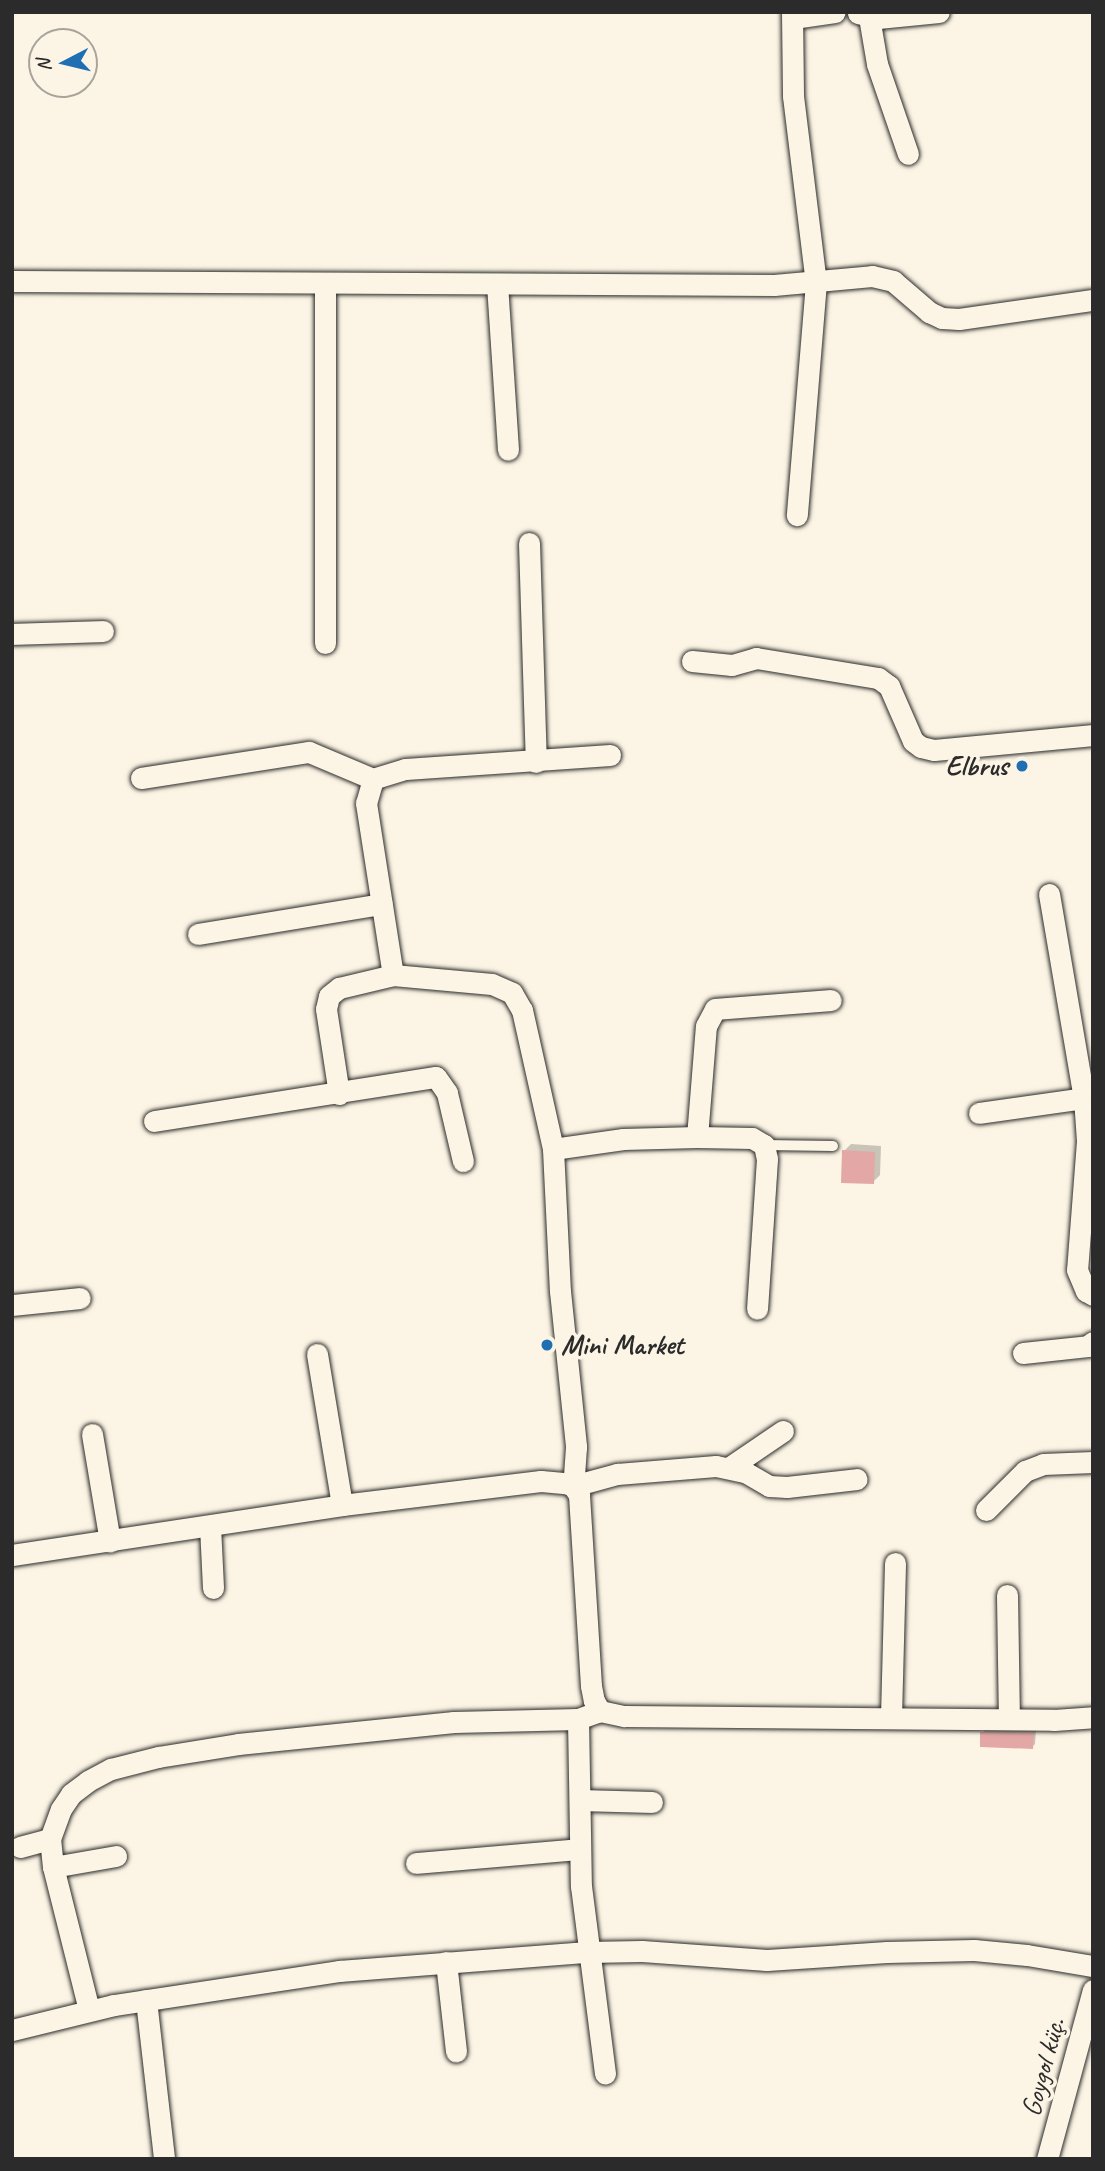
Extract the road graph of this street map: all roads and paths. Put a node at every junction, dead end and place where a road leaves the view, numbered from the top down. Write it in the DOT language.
graph roads {
  1 [pos="835,12"];
  2 [pos="939,12"];
  3 [pos="793,15"];
  4 [pos="863,15"];
  5 [pos="908,154"];
  6 [pos="12,281"];
  7 [pos="816,282"];
  8 [pos="325,284"];
  9 [pos="497,284"];
  10 [pos="1093,300"];
  11 [pos="509,450"];
  12 [pos="797,515"];
  13 [pos="529,543"];
  14 [pos="103,631"];
  15 [pos="12,634"];
  16 [pos="325,643"];
  17 [pos="692,661"];
  18 [pos="1093,735"];
  19 [pos="610,755"];
  20 [pos="536,762"];
  21 [pos="141,778"];
  22 [pos="373,779"];
  23 [pos="1049,894"];
  24 [pos="382,904"];
  25 [pos="198,934"];
  26 [pos="393,975"];
  27 [pos="831,1000"];
  28 [pos="339,1094"];
  29 [pos="1084,1098"];
  30 [pos="979,1113"];
  31 [pos="154,1121"];
  32 [pos="697,1137"];
  33 [pos="764,1145"];
  34 [pos="833,1146"];
  35 [pos="553,1149"];
  36 [pos="463,1161"];
  37 [pos="1093,1295"];
  38 [pos="80,1298"];
  39 [pos="12,1306"];
  40 [pos="757,1309"];
  41 [pos="1093,1342"];
  42 [pos="1023,1353"];
  43 [pos="317,1354"];
  44 [pos="783,1431"];
  45 [pos="92,1434"];
  46 [pos="1093,1462"];
  47 [pos="730,1467"];
  48 [pos="858,1479"];
  49 [pos="573,1486"];
  50 [pos="342,1505"];
  51 [pos="986,1510"];
  52 [pos="210,1526"];
  53 [pos="110,1542"];
  54 [pos="12,1555"];
  55 [pos="895,1563"];
  56 [pos="213,1588"];
  57 [pos="1007,1595"];
  58 [pos="600,1711"];
  59 [pos="891,1717"];
  60 [pos="1093,1717"];
  61 [pos="1009,1718"];
  62 [pos="578,1719"];
  63 [pos="580,1800"];
  64 [pos="652,1802"];
  65 [pos="50,1839"];
  66 [pos="20,1847"];
  67 [pos="579,1849"];
  68 [pos="116,1856"];
  69 [pos="415,1863"];
  70 [pos="53,1867"];
  71 [pos="587,1952"];
  72 [pos="446,1962"];
  73 [pos="1093,1966"];
  74 [pos="1093,1990"];
  75 [pos="146,2000"];
  76 [pos="89,2010"];
  77 [pos="12,2030"];
  78 [pos="456,2051"];
  79 [pos="605,2073"];
  80 [pos="164,2159"];
  81 [pos="1047,2159"];
  1 -- 3 [label="street"];
  2 -- 4 [label="street"];
  3 -- 7 [label="street"];
  4 -- 5 [label="street"];
  6 -- 8 [label="street"];
  7 -- 9 [label="street"];
  7 -- 10 [label="street"];
  7 -- 12 [label="street"];
  8 -- 9 [label="street"];
  8 -- 16 [label="street"];
  9 -- 11 [label="street"];
  13 -- 20 [label="street"];
  14 -- 15 [label="street"];
  17 -- 18 [label="street"];
  19 -- 20 [label="street"];
  20 -- 22 [label="street"];
  21 -- 22 [label="street"];
  22 -- 24 [label="street"];
  23 -- 29 [label="street"];
  24 -- 25 [label="street"];
  24 -- 26 [label="street"];
  26 -- 28 [label="street"];
  26 -- 35 [label="street"];
  27 -- 32 [label="street"];
  28 -- 31 [label="street"];
  28 -- 36 [label="street"];
  29 -- 30 [label="street"];
  29 -- 37 [label="street"];
  32 -- 33 [label="street"];
  32 -- 35 [label="street"];
  33 -- 34 [label="lane"];
  33 -- 40 [label="street"];
  35 -- 49 [label="street"];
  38 -- 39 [label="street"];
  41 -- 42 [label="street"];
  43 -- 50 [label="street"];
  44 -- 47 [label="street"];
  45 -- 53 [label="street"];
  46 -- 51 [label="street"];
  47 -- 48 [label="street"];
  47 -- 49 [label="street"];
  49 -- 50 [label="street"];
  49 -- 58 [label="street"];
  50 -- 52 [label="street"];
  52 -- 53 [label="street"];
  52 -- 56 [label="street"];
  53 -- 54 [label="street"];
  55 -- 59 [label="street"];
  57 -- 61 [label="street"];
  58 -- 59 [label="street"];
  58 -- 62 [label="street"];
  59 -- 61 [label="street"];
  60 -- 61 [label="street"];
  62 -- 63 [label="street"];
  62 -- 65 [label="street"];
  63 -- 64 [label="street"];
  63 -- 67 [label="street"];
  65 -- 66 [label="street"];
  65 -- 70 [label="street"];
  67 -- 69 [label="street"];
  67 -- 71 [label="street"];
  68 -- 70 [label="street"];
  70 -- 76 [label="street"];
  71 -- 72 [label="street"];
  71 -- 73 [label="street"];
  71 -- 79 [label="street"];
  72 -- 75 [label="street"];
  72 -- 78 [label="street"];
  74 -- 81 [label="street, Goygol küç."];
  75 -- 76 [label="street"];
  75 -- 80 [label="street"];
  76 -- 77 [label="street"];
}
